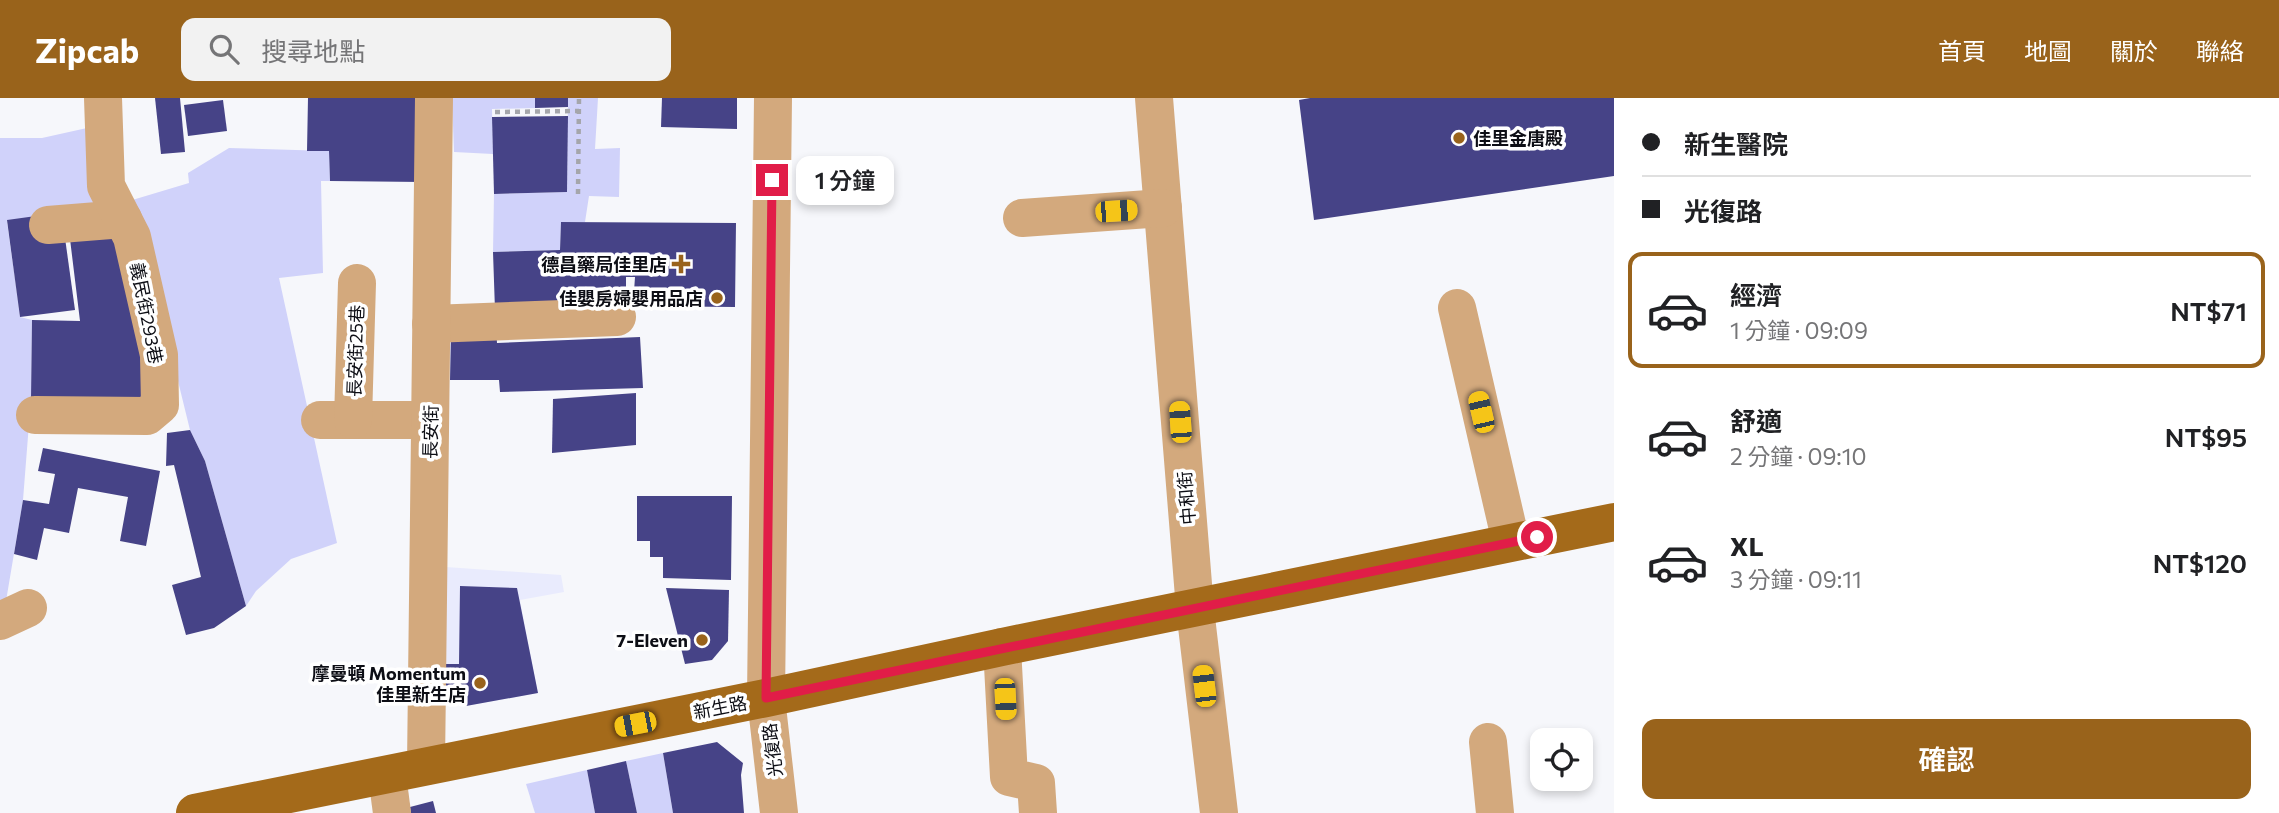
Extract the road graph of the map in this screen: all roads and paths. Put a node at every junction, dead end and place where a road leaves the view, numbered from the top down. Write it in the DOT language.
graph roads {
  1 [pos="103,98"];
  2 [pos="434,98"];
  3 [pos="579,98"];
  4 [pos="773,98"];
  5 [pos="1154,98"];
  6 [pos="579,111"];
  7 [pos="495,112"];
  8 [pos="579,194"];
  9 [pos="1163,208"];
  10 [pos="1022,218"];
  11 [pos="122,219"];
  12 [pos="48,225"];
  13 [pos="357,283"];
  14 [pos="1457,308"];
  15 [pos="617,317"];
  16 [pos="431,324"];
  17 [pos="35,415"];
  18 [pos="430,420"];
  19 [pos="1614,522"];
  20 [pos="1511,542"];
  21 [pos="1195,609"];
  22 [pos="1002,647"];
  23 [pos="766,698"];
  24 [pos="1488,742"];
  25 [pos="426,766"];
  26 [pos="387,775"];
  27 [pos="195,813"];
  28 [pos="392,813"];
  29 [pos="779,813"];
  30 [pos="1038,813"];
  31 [pos="1219,813"];
  32 [pos="1495,813"];
  1 -- 11 [label="street, 義民街293巷"];
  2 -- 16 [label="street, 長安街"];
  3 -- 6 [label="path"];
  4 -- 23 [label="street, 光復路"];
  5 -- 9 [label="street, 中和街"];
  6 -- 7 [label="path"];
  6 -- 8 [label="path"];
  9 -- 10 [label="street"];
  9 -- 21 [label="street, 中和街"];
  11 -- 12 [label="street"];
  11 -- 17 [label="street, 義民街293巷"];
  13 -- 18 [label="street, 長安街25巷"];
  14 -- 20 [label="street"];
  15 -- 16 [label="street"];
  16 -- 18 [label="street, 長安街"];
  18 -- 25 [label="street, 長安街"];
  19 -- 20 [label="main road, 新生路"];
  20 -- 21 [label="main road, 新生路"];
  21 -- 22 [label="main road, 新生路"];
  21 -- 31 [label="street, 中和街"];
  22 -- 23 [label="main road, 新生路"];
  22 -- 30 [label="street"];
  23 -- 25 [label="main road, 新生路"];
  23 -- 29 [label="street, 光復路"];
  24 -- 32 [label="street"];
  25 -- 26 [label="main road, 新生路"];
  26 -- 27 [label="main road, 新生路"];
  26 -- 28 [label="street"];
}
